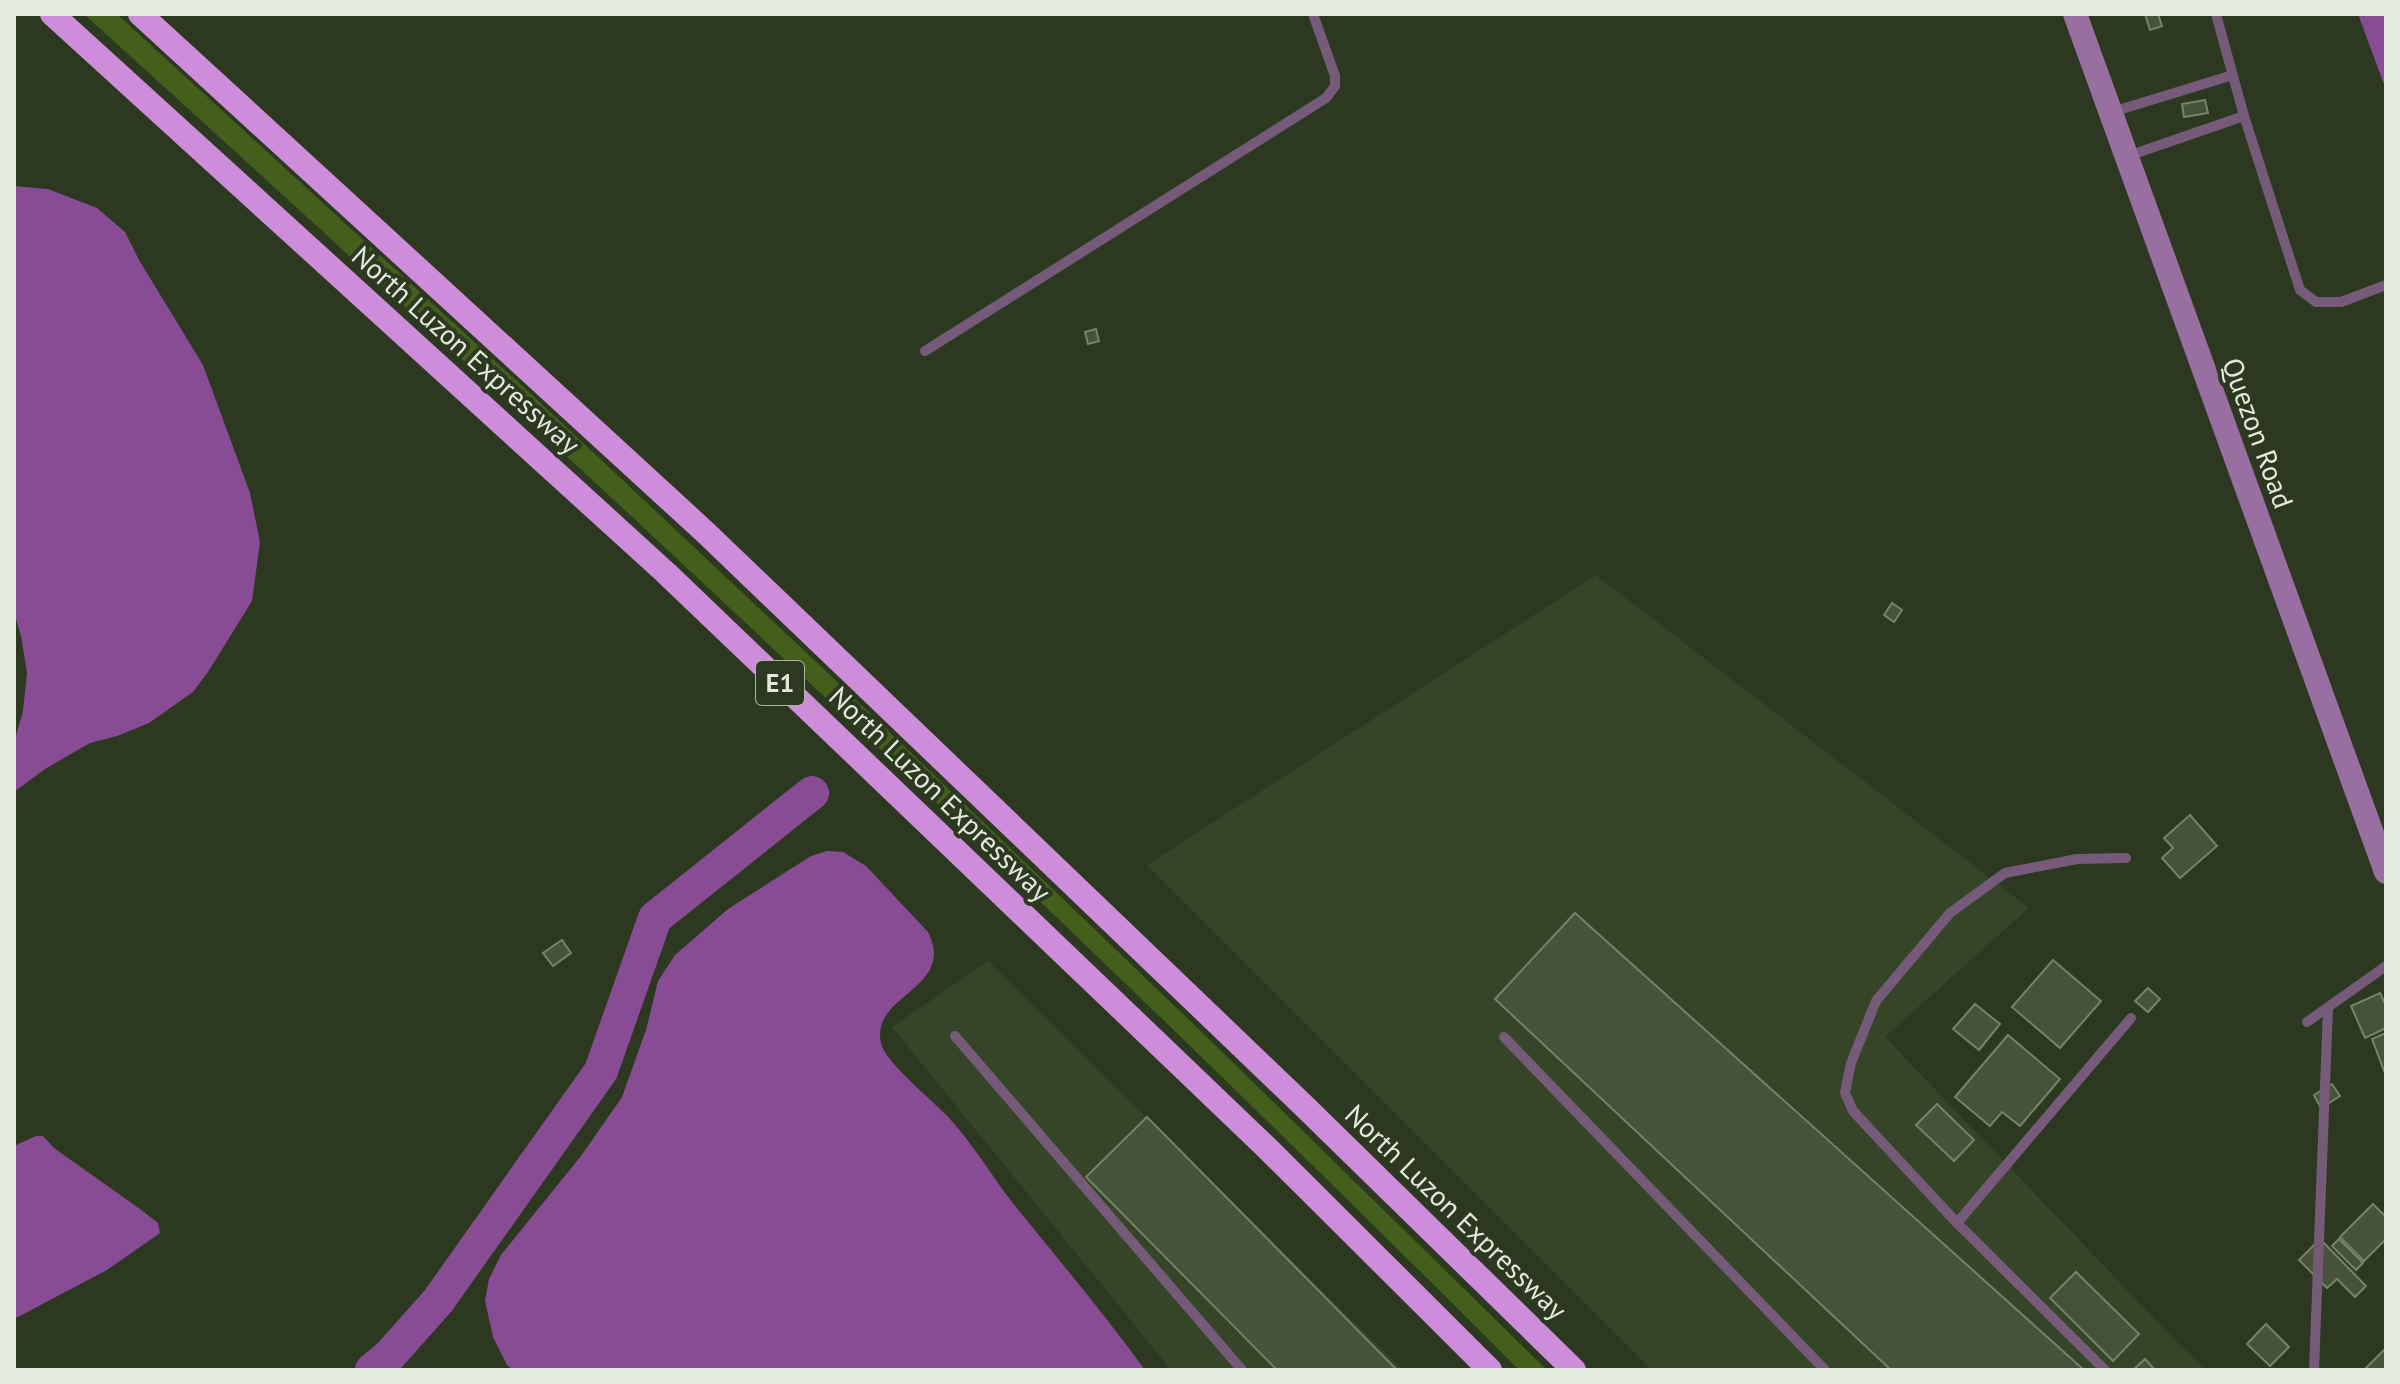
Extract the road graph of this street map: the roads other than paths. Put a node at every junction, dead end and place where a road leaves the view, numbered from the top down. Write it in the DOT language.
graph roads {
  1 [pos="52,14"];
  2 [pos="140,14"];
  3 [pos="1313,14"];
  4 [pos="2075,14"];
  5 [pos="2216,14"];
  6 [pos="2233,75"];
  7 [pos="2110,112"];
  8 [pos="2244,116"];
  9 [pos="2126,157"];
  10 [pos="2386,285"];
  11 [pos="925,351"];
  12 [pos="2126,858"];
  13 [pos="2386,872"];
  14 [pos="2386,966"];
  15 [pos="2328,1008"];
  16 [pos="2131,1018"];
  17 [pos="2307,1022"];
  18 [pos="955,1036"];
  19 [pos="1504,1037"];
  20 [pos="1957,1223"];
  21 [pos="1242,1370"];
  22 [pos="1490,1370"];
  23 [pos="1574,1370"];
  24 [pos="1825,1370"];
  25 [pos="2105,1370"];
  26 [pos="2314,1370"];
  1 -- 22 [label="highway, North Luzon Expressway / E1"];
  2 -- 23 [label="highway, North Luzon Expressway / E1"];
  3 -- 11 [label="lane"];
  4 -- 7 [label="main road, Quezon Road"];
  5 -- 6 [label="lane"];
  6 -- 7 [label="lane"];
  6 -- 8 [label="lane"];
  7 -- 9 [label="main road, Quezon Road"];
  8 -- 9 [label="lane"];
  8 -- 10 [label="lane"];
  9 -- 13 [label="main road, Quezon Road"];
  12 -- 20 [label="lane"];
  14 -- 15 [label="lane"];
  15 -- 17 [label="lane"];
  15 -- 26 [label="lane"];
  16 -- 20 [label="lane"];
  18 -- 21 [label="lane"];
  19 -- 24 [label="lane"];
  20 -- 25 [label="lane"];
}
